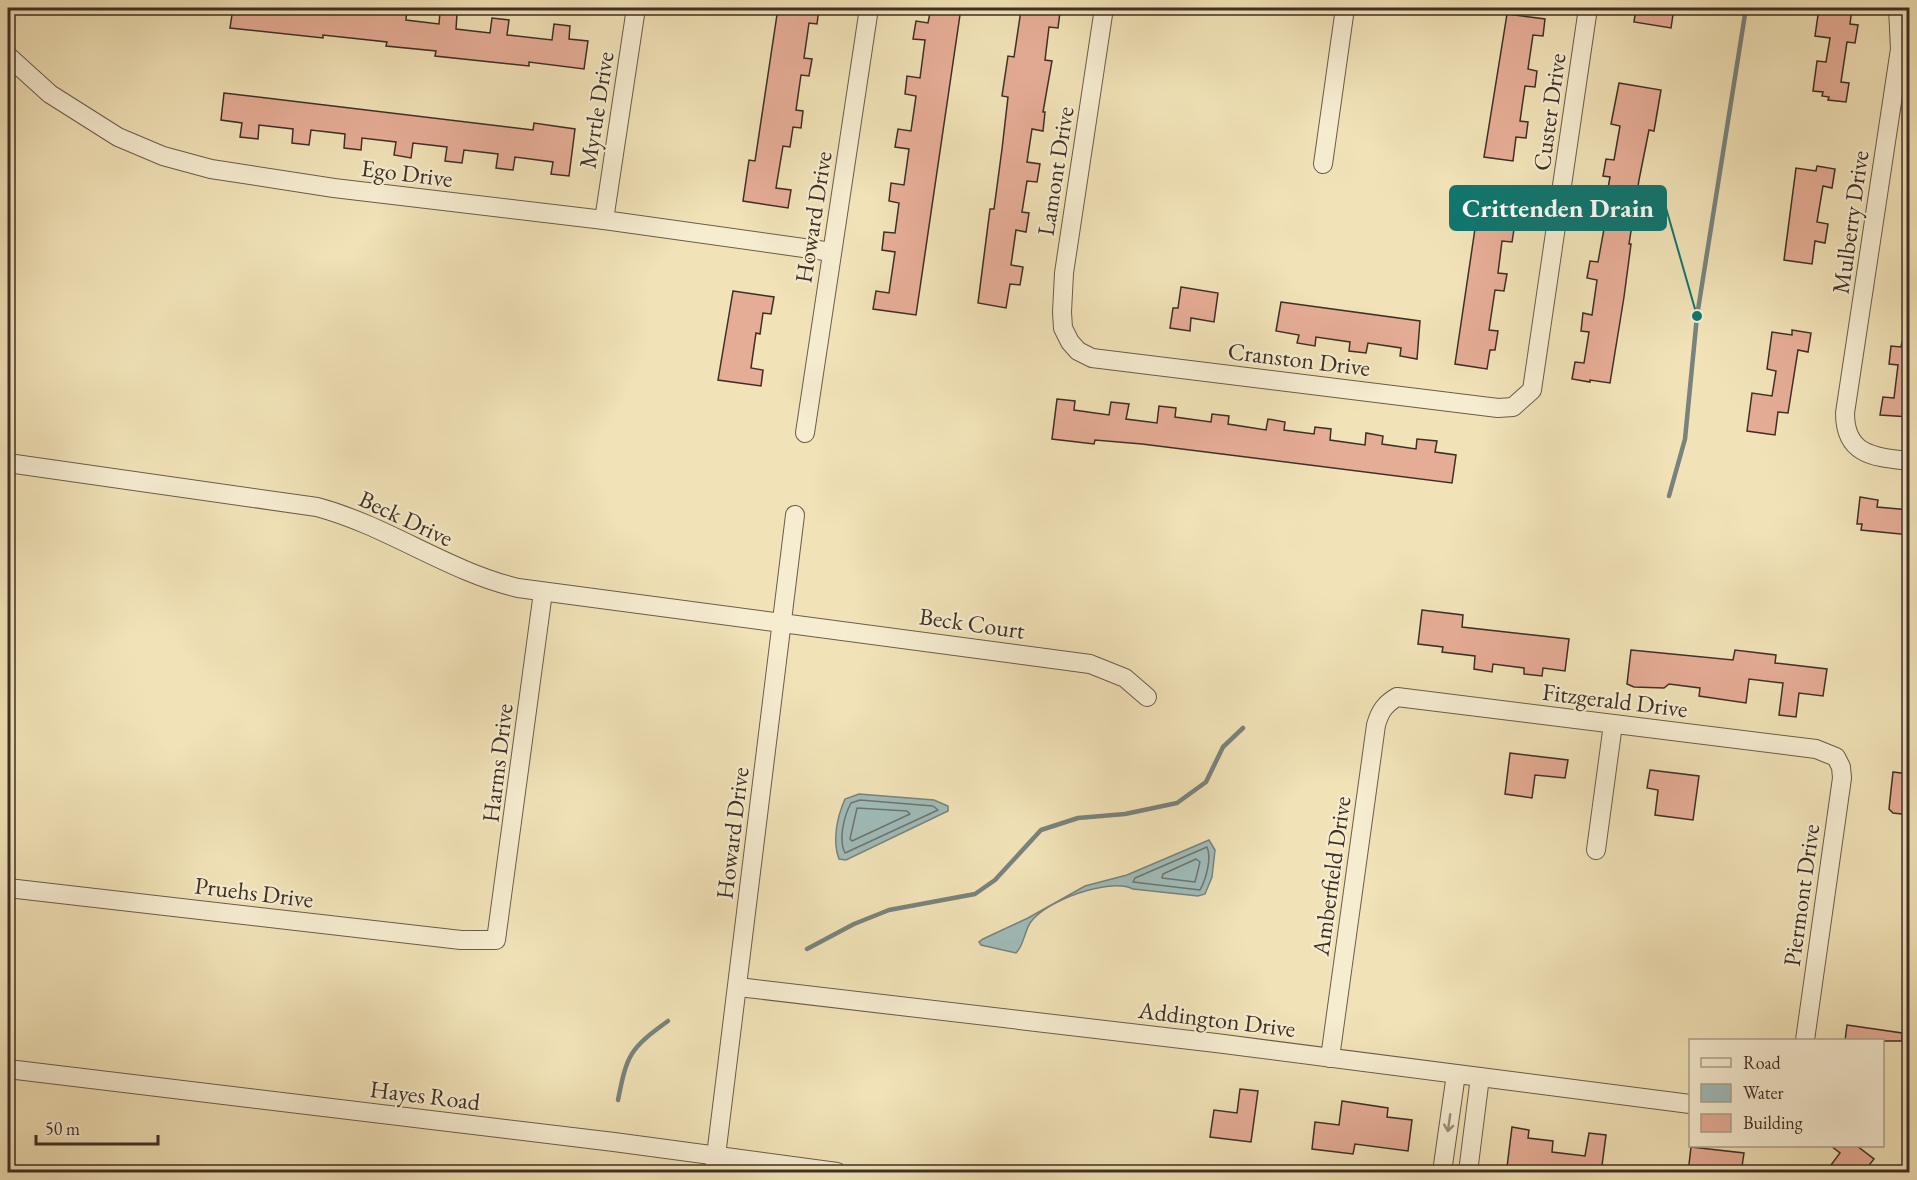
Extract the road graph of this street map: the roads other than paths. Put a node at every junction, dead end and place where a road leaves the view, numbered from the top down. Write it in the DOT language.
graph roads {
  1 [pos="636,8"];
  2 [pos="869,8"];
  3 [pos="1104,8"];
  4 [pos="1345,8"];
  5 [pos="1588,8"];
  6 [pos="1898,8"];
  7 [pos="8,56"];
  8 [pos="1323,164"];
  9 [pos="604,220"];
  10 [pos="832,252"];
  11 [pos="1070,342"];
  12 [pos="1525,398"];
  13 [pos="805,433"];
  14 [pos="1910,461"];
  15 [pos="8,463"];
  16 [pos="795,516"];
  17 [pos="543,592"];
  18 [pos="782,622"];
  19 [pos="1147,697"];
  20 [pos="1387,703"];
  21 [pos="1613,724"];
  22 [pos="1836,757"];
  23 [pos="1596,850"];
  24 [pos="8,888"];
  25 [pos="496,940"];
  26 [pos="738,987"];
  27 [pos="1805,1039"];
  28 [pos="1330,1058"];
  29 [pos="8,1069"];
  30 [pos="1456,1074"];
  31 [pos="1480,1077"];
  32 [pos="1689,1104"];
  33 [pos="715,1165"];
  34 [pos="837,1173"];
  35 [pos="1442,1173"];
  36 [pos="1468,1173"];
  1 -- 9 [label="street, Myrtle Drive"];
  2 -- 10 [label="street, Howard Drive"];
  3 -- 11 [label="street, Lamont Drive"];
  4 -- 8 [label="street"];
  5 -- 12 [label="street, Custer Drive"];
  6 -- 14 [label="street, Mulberry Drive"];
  7 -- 9 [label="street, Ego Drive"];
  9 -- 10 [label="street, Ego Drive"];
  10 -- 13 [label="street, Howard Drive"];
  11 -- 12 [label="street, Cranston Drive"];
  15 -- 17 [label="street, Beck Drive"];
  16 -- 18 [label="street, Howard Drive"];
  17 -- 18 [label="street, Beck Drive"];
  17 -- 25 [label="street, Harms Drive"];
  18 -- 19 [label="street, Beck Court"];
  18 -- 26 [label="street, Howard Drive"];
  20 -- 21 [label="street, Fitzgerald Drive"];
  20 -- 28 [label="street, Amberfield Drive"];
  21 -- 22 [label="street, Fitzgerald Drive"];
  21 -- 23 [label="street"];
  22 -- 27 [label="street, Piermont Drive"];
  24 -- 25 [label="street, Pruehs Drive"];
  26 -- 28 [label="street, Addington Drive"];
  26 -- 33 [label="street, Howard Drive"];
  28 -- 30 [label="street, Addington Drive"];
  29 -- 33 [label="street, Hayes Road"];
  30 -- 31 [label="street, Addington Drive"];
  30 -- 35 [label="street, one-way"];
  31 -- 32 [label="street, Addington Drive"];
  31 -- 36 [label="street"];
  33 -- 34 [label="street, Hayes Road"];
}
